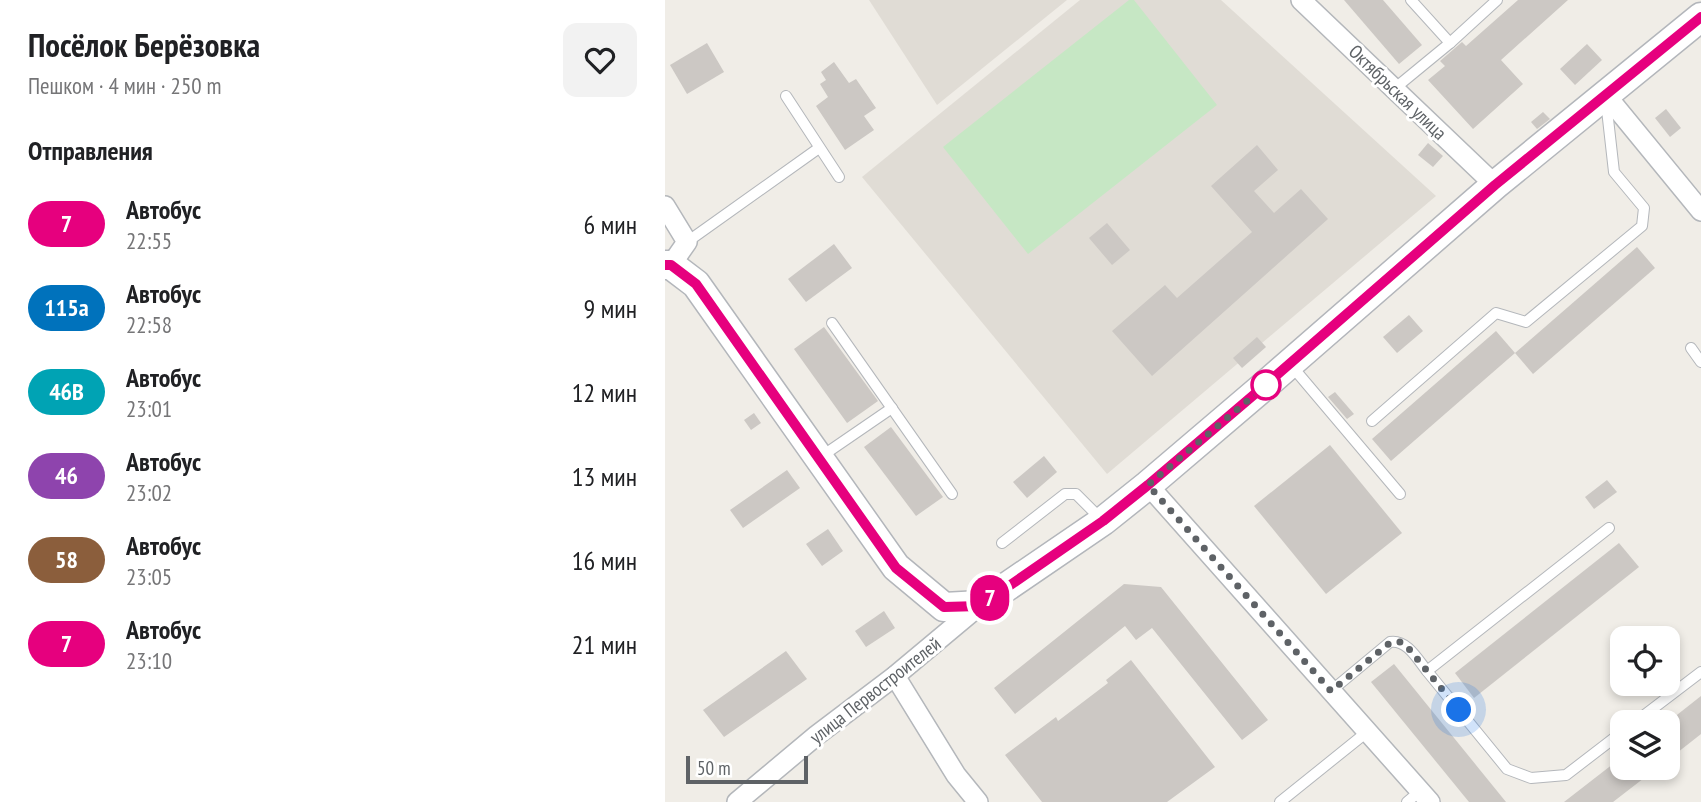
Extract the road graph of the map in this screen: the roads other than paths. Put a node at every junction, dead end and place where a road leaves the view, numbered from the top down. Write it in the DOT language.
graph roads {
  1 [pos="1301,0"];
  2 [pos="1411,0"];
  3 [pos="1497,0"];
  4 [pos="1701,17"];
  5 [pos="1450,43"];
  6 [pos="1394,89"];
  7 [pos="1605,94"];
  8 [pos="786,96"];
  9 [pos="819,148"];
  10 [pos="839,177"];
  11 [pos="1495,185"];
  12 [pos="665,206"];
  13 [pos="1701,211"];
  14 [pos="687,242"];
  15 [pos="668,265"];
  16 [pos="832,323"];
  17 [pos="1691,348"];
  18 [pos="1701,362"];
  19 [pos="1290,364"];
  20 [pos="892,408"];
  21 [pos="1373,421"];
  22 [pos="819,458"];
  23 [pos="1148,485"];
  24 [pos="952,494"];
  25 [pos="1400,494"];
  26 [pos="1103,521"];
  27 [pos="1609,528"];
  28 [pos="1002,542"];
  29 [pos="980,606"];
  30 [pos="1427,671"];
  31 [pos="1701,672"];
  32 [pos="895,676"];
  33 [pos="1331,691"];
  34 [pos="1651,710"];
  35 [pos="1367,732"];
  36 [pos="1610,741"];
  37 [pos="1419,798"];
  38 [pos="737,802"];
  39 [pos="978,802"];
  40 [pos="1280,802"];
  1 -- 6 [label="street, Октябрьская улица"];
  2 -- 5 [label="lane"];
  3 -- 5 [label="lane"];
  4 -- 7 [label="main road"];
  5 -- 6 [label="lane"];
  6 -- 11 [label="street, Октябрьская улица"];
  7 -- 11 [label="main road"];
  7 -- 13 [label="street"];
  7 -- 21 [label="lane"];
  8 -- 9 [label="lane"];
  9 -- 10 [label="lane"];
  9 -- 14 [label="lane"];
  11 -- 19 [label="main road"];
  12 -- 14 [label="street"];
  14 -- 15 [label="street"];
  15 -- 22 [label="main road"];
  16 -- 20 [label="lane"];
  17 -- 18 [label="lane"];
  19 -- 23 [label="main road"];
  19 -- 25 [label="lane"];
  20 -- 22 [label="lane"];
  20 -- 24 [label="lane"];
  22 -- 29 [label="main road"];
  23 -- 26 [label="main road"];
  23 -- 33 [label="street"];
  26 -- 28 [label="lane"];
  26 -- 29 [label="main road"];
  27 -- 30 [label="lane"];
  29 -- 32 [label="street, улица Первостроителей"];
  30 -- 33 [label="lane"];
  30 -- 36 [label="lane"];
  31 -- 34 [label="lane"];
  32 -- 38 [label="street, улица Первостроителей"];
  32 -- 39 [label="street"];
  33 -- 35 [label="street"];
  35 -- 37 [label="street"];
  35 -- 40 [label="lane"];
}
